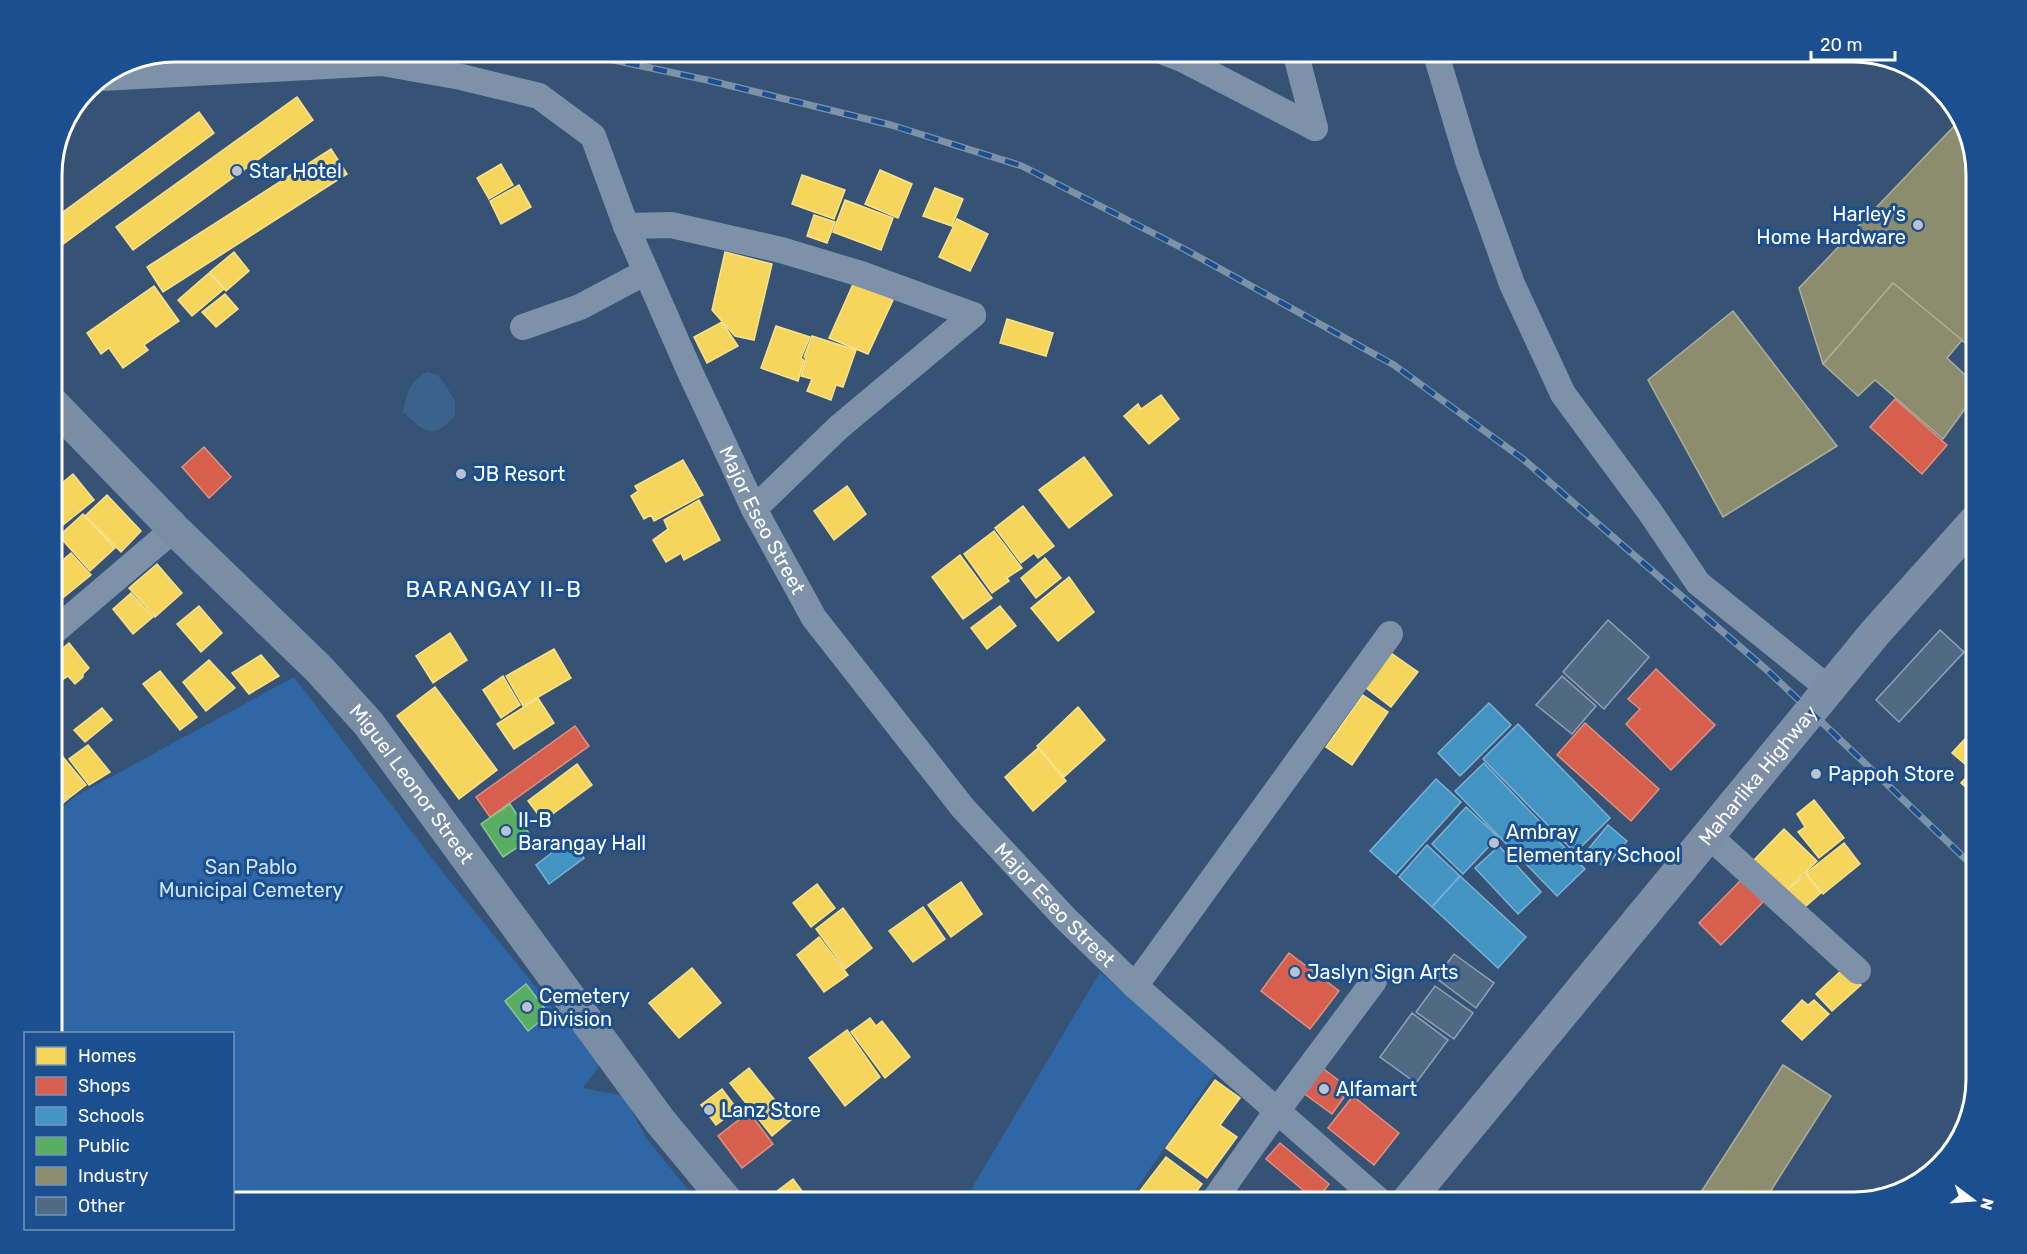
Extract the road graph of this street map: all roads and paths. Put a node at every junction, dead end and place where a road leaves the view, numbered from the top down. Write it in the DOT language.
graph roads {
  1 [pos="1188,62"];
  2 [pos="1298,62"];
  3 [pos="1438,62"];
  4 [pos="118,77"];
  5 [pos="626,226"];
  6 [pos="646,272"];
  7 [pos="523,327"];
  8 [pos="62,413"];
  9 [pos="754,509"];
  10 [pos="174,529"];
  11 [pos="1965,532"];
  12 [pos="62,625"];
  13 [pos="1390,634"];
  14 [pos="1828,688"];
  15 [pos="1708,835"];
  16 [pos="1858,971"];
  17 [pos="1374,981"];
  18 [pos="1135,986"];
  19 [pos="1277,1111"];
  20 [pos="719,1192"];
  21 [pos="1220,1192"];
  22 [pos="1369,1192"];
  23 [pos="1415,1192"];
  1 -- 2 [label="street"];
  3 -- 14 [label="street"];
  4 -- 5 [label="street, Major Eseo Street"];
  5 -- 6 [label="street, Major Eseo Street"];
  5 -- 9 [label="street"];
  6 -- 7 [label="street"];
  6 -- 9 [label="street, Major Eseo Street"];
  8 -- 10 [label="street, Miguel Leonor Street"];
  9 -- 18 [label="street, Major Eseo Street"];
  10 -- 12 [label="street"];
  10 -- 20 [label="street, Miguel Leonor Street"];
  11 -- 14 [label="main road, Maharlika Highway"];
  13 -- 18 [label="street"];
  14 -- 15 [label="main road, Maharlika Highway"];
  15 -- 16 [label="street"];
  15 -- 23 [label="main road, Maharlika Highway"];
  17 -- 19 [label="street"];
  18 -- 19 [label="street, Major Eseo Street"];
  19 -- 21 [label="street"];
  19 -- 22 [label="street, Major Eseo Street"];
}
